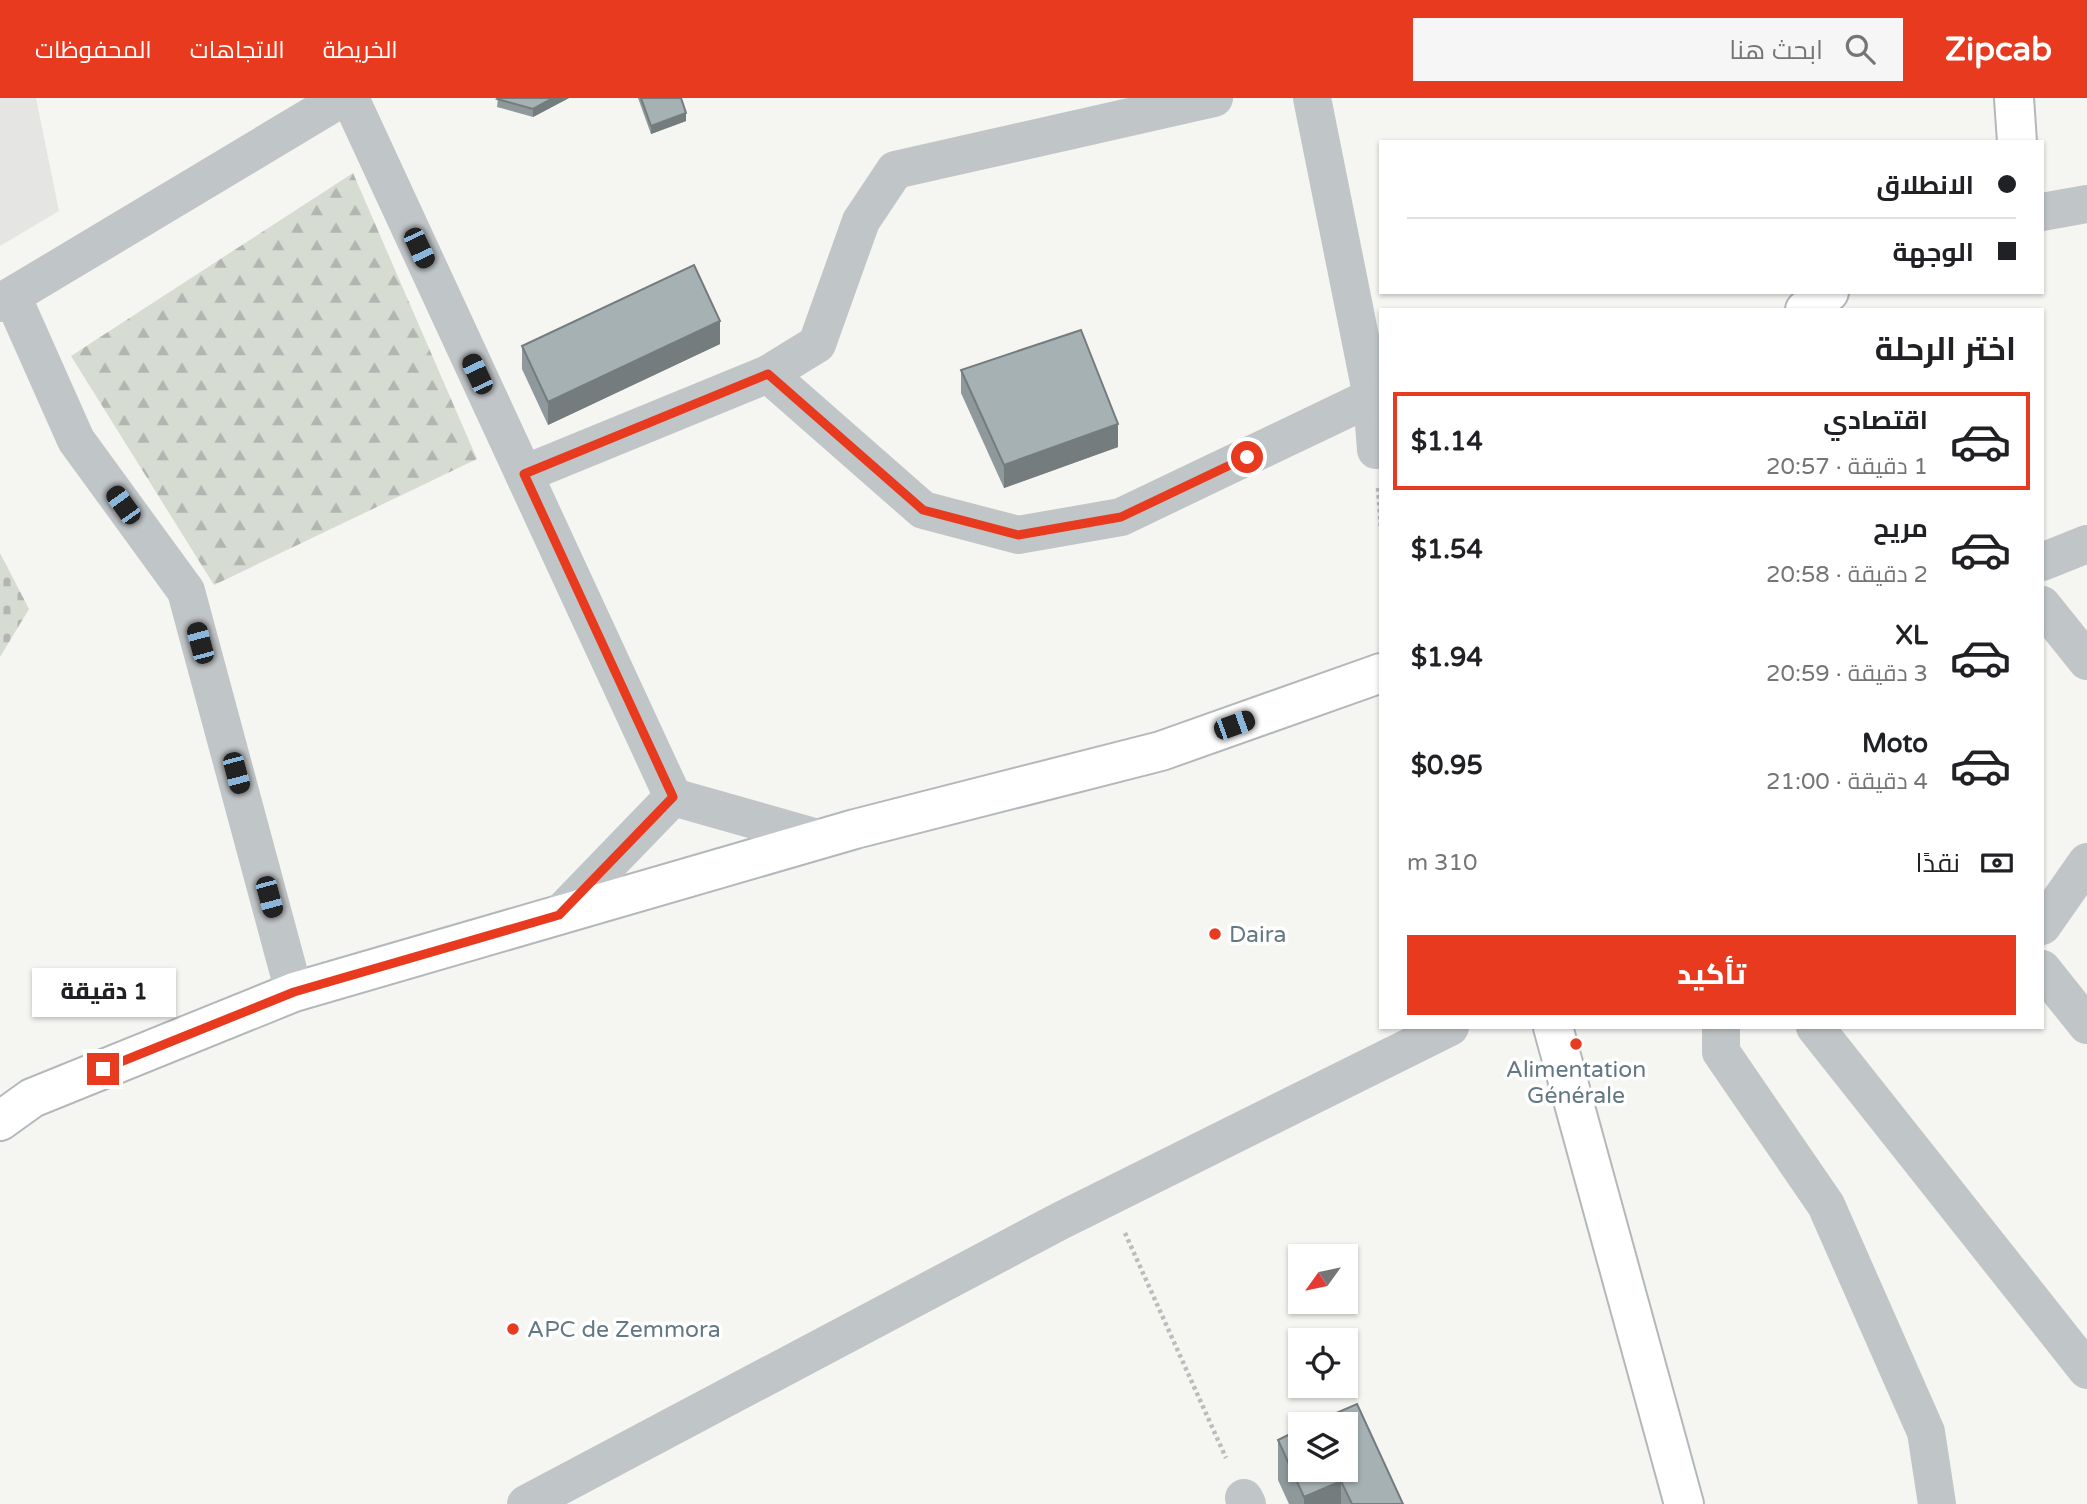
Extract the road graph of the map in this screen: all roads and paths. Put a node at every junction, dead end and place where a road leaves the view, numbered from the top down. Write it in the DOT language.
graph roads {
  1 [pos="342,98"];
  2 [pos="350,98"];
  3 [pos="1214,98"];
  4 [pos="1312,98"];
  5 [pos="2014,98"];
  6 [pos="2017,140"];
  7 [pos="2087,204"];
  8 [pos="2044,212"];
  9 [pos="1826,294"];
  10 [pos="6,299"];
  11 [pos="1808,308"];
  12 [pos="768,374"];
  13 [pos="1372,397"];
  14 [pos="1376,450"];
  15 [pos="524,474"];
  16 [pos="2087,544"];
  17 [pos="2044,561"];
  18 [pos="2044,607"];
  19 [pos="2087,661"];
  20 [pos="1379,674"];
  21 [pos="673,797"];
  22 [pos="821,839"];
  23 [pos="2087,862"];
  24 [pos="559,915"];
  25 [pos="2044,923"];
  26 [pos="2044,971"];
  27 [pos="294,992"];
  28 [pos="2087,1025"];
  29 [pos="1446,1029"];
  30 [pos="1554,1029"];
  31 [pos="1721,1029"];
  32 [pos="1817,1029"];
  33 [pos="16,1103"];
  34 [pos="0,1121"];
  35 [pos="1109,1197"];
  36 [pos="2087,1370"];
  37 [pos="1226,1458"];
  38 [pos="526,1504"];
  39 [pos="1684,1504"];
  40 [pos="1937,1504"];
  1 -- 10 [label="street"];
  2 -- 15 [label="street"];
  3 -- 12 [label="street"];
  4 -- 13 [label="street"];
  5 -- 6 [label="main road"];
  7 -- 8 [label="street"];
  9 -- 11 [label="main road"];
  10 -- 27 [label="street"];
  12 -- 13 [label="street"];
  12 -- 15 [label="street"];
  13 -- 14 [label="street"];
  15 -- 21 [label="street"];
  16 -- 17 [label="street"];
  18 -- 19 [label="street"];
  20 -- 22 [label="main road"];
  21 -- 22 [label="street"];
  21 -- 24 [label="street"];
  22 -- 24 [label="main road"];
  23 -- 25 [label="street"];
  24 -- 27 [label="main road"];
  26 -- 28 [label="street"];
  27 -- 33 [label="main road"];
  29 -- 35 [label="street"];
  30 -- 39 [label="main road"];
  31 -- 40 [label="street"];
  32 -- 36 [label="street"];
  33 -- 34 [label="main road"];
  35 -- 37 [label="path"];
  35 -- 38 [label="street"];
}
